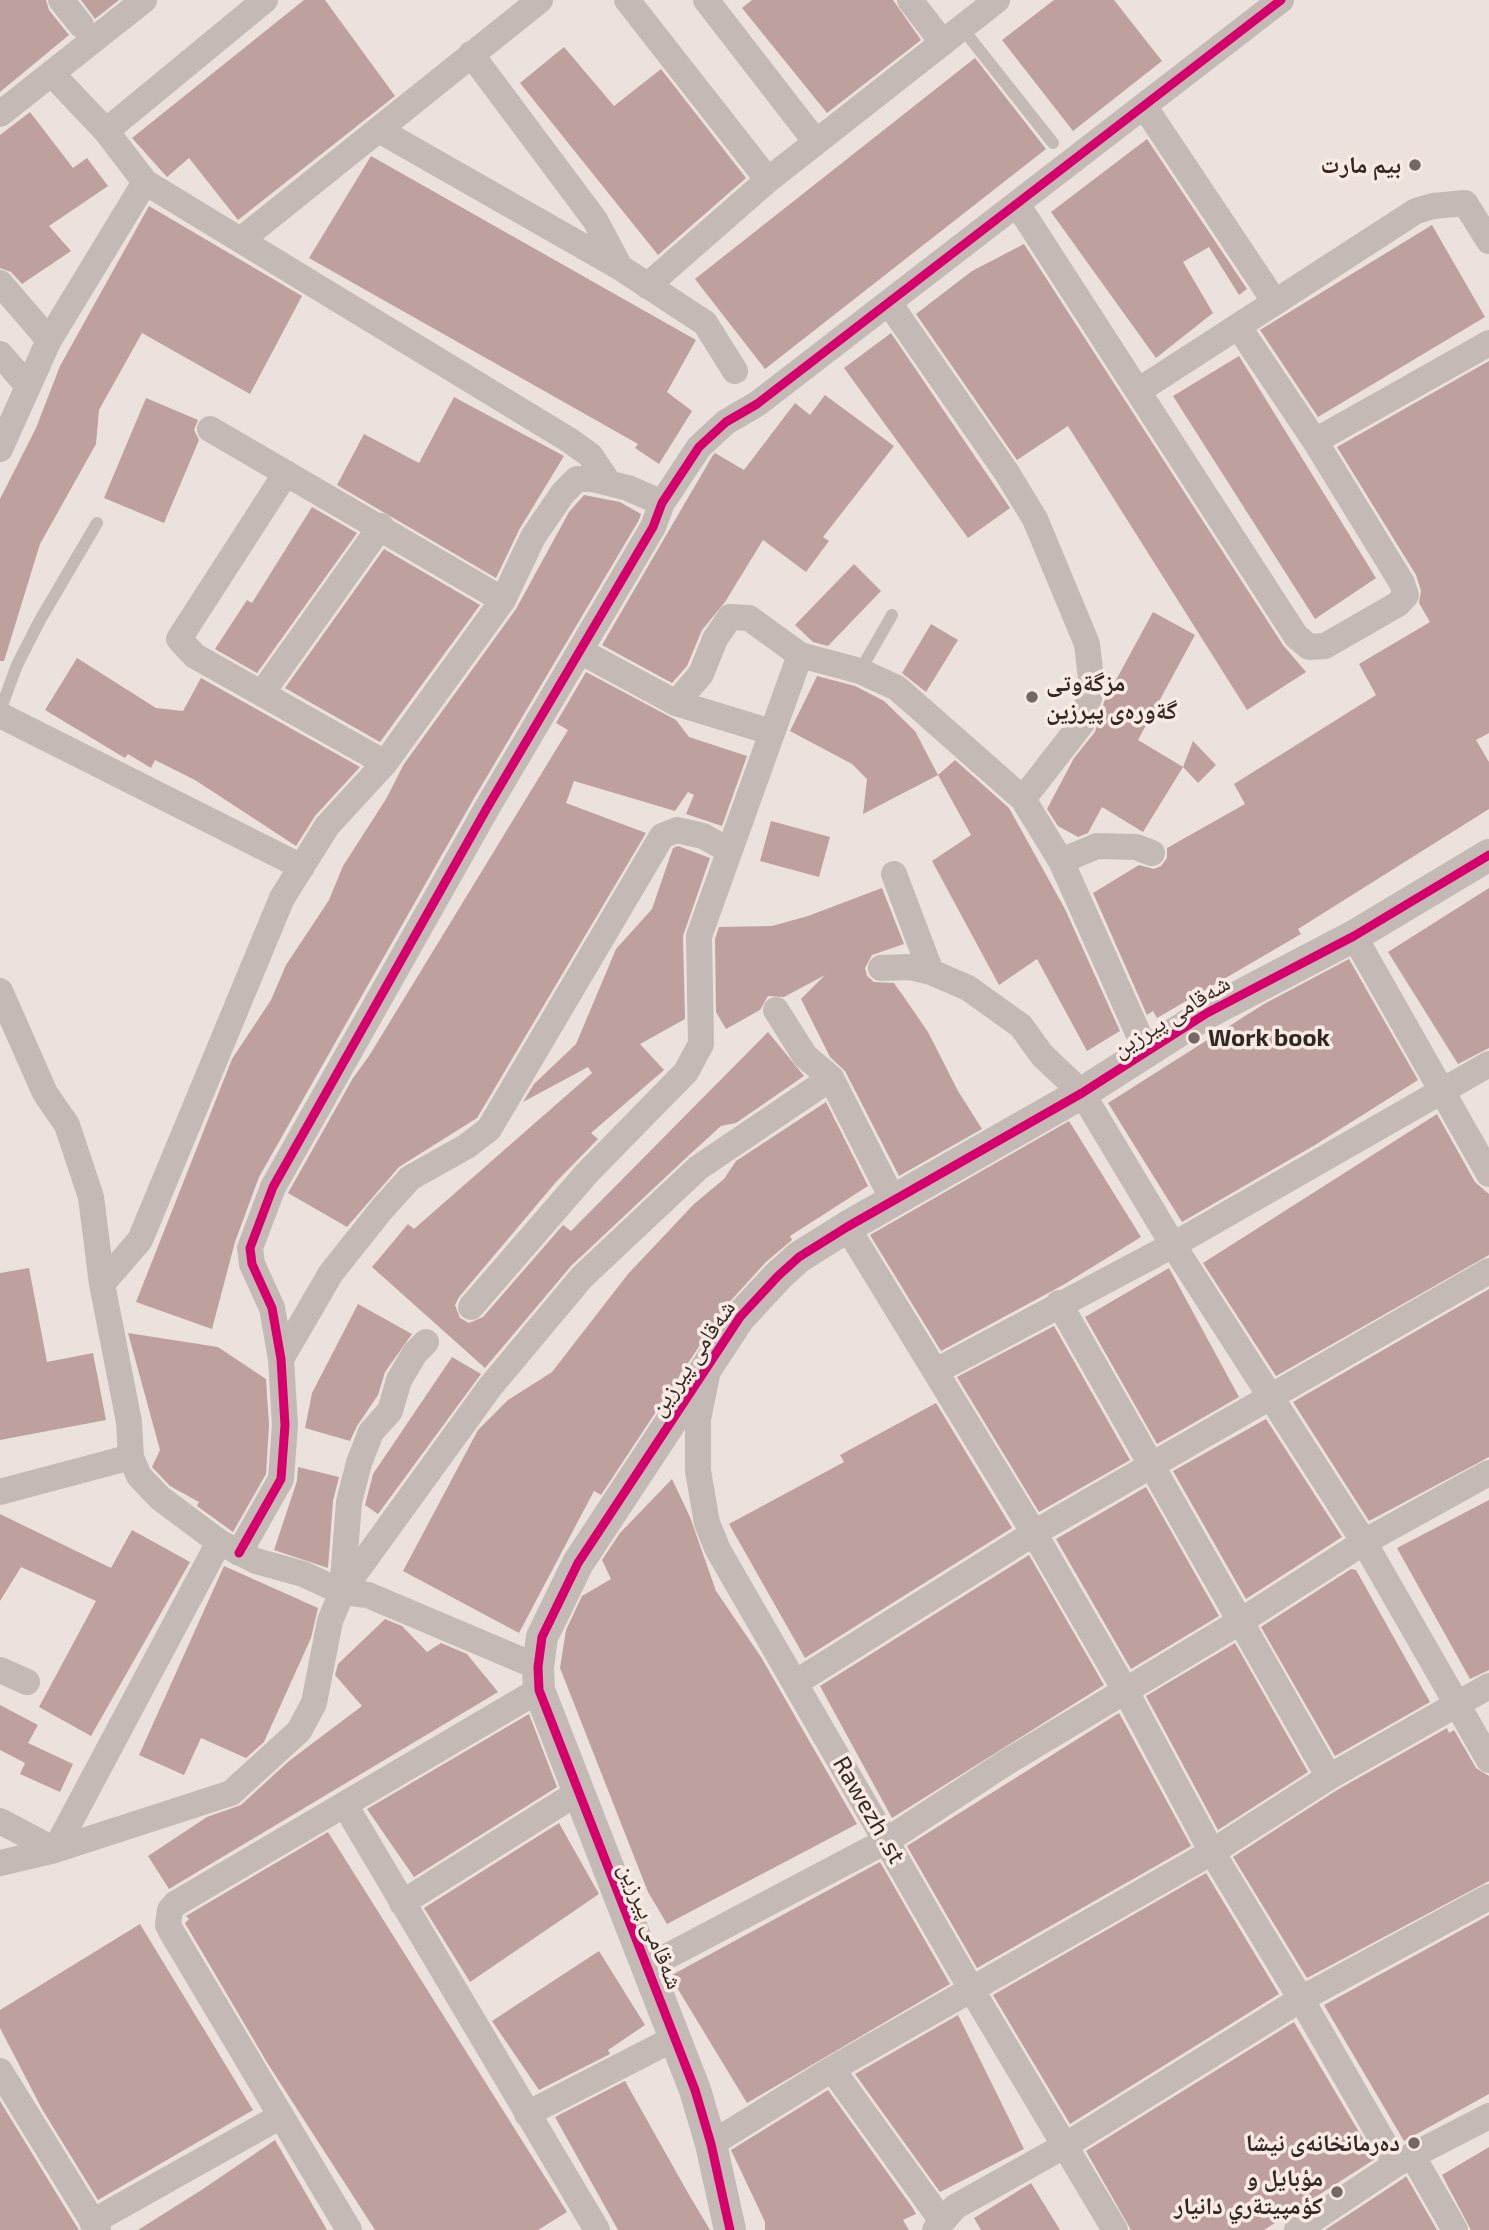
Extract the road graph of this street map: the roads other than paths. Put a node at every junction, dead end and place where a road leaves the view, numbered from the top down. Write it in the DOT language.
graph roads {
  1 [pos="61,0"];
  2 [pos="144,0"];
  3 [pos="265,0"];
  4 [pos="540,0"];
  5 [pos="627,0"];
  6 [pos="706,0"];
  7 [pos="910,0"];
  8 [pos="1281,0"];
  9 [pos="993,1"];
  10 [pos="81,25"];
  11 [pos="953,35"];
  12 [pos="471,54"];
  13 [pos="52,74"];
  14 [pos="1144,106"];
  15 [pos="0,114"];
  16 [pos="379,130"];
  17 [pos="106,131"];
  18 [pos="816,142"];
  19 [pos="1054,143"];
  20 [pos="768,180"];
  21 [pos="145,182"];
  22 [pos="1017,204"];
  23 [pos="242,239"];
  24 [pos="1489,241"];
  25 [pos="621,268"];
  26 [pos="0,283"];
  27 [pos="647,286"];
  28 [pos="1275,302"];
  29 [pos="889,303"];
  30 [pos="1238,326"];
  31 [pos="49,340"];
  32 [pos="1489,344"];
  33 [pos="0,354"];
  34 [pos="735,371"];
  35 [pos="29,386"];
  36 [pos="1138,391"];
  37 [pos="210,429"];
  38 [pos="1315,441"];
  39 [pos="0,449"];
  40 [pos="286,473"];
  41 [pos="609,483"];
  42 [pos="663,503"];
  43 [pos="97,523"];
  44 [pos="381,526"];
  45 [pos="503,600"];
  46 [pos="892,615"];
  47 [pos="580,651"];
  48 [pos="800,655"];
  49 [pos="860,671"];
  50 [pos="262,693"];
  51 [pos="676,703"];
  52 [pos="0,713"];
  53 [pos="771,732"];
  54 [pos="385,763"];
  55 [pos="1023,800"];
  56 [pos="728,850"];
  57 [pos="1153,853"];
  58 [pos="1489,857"];
  59 [pos="1061,861"];
  60 [pos="302,867"];
  61 [pos="894,874"];
  62 [pos="1354,936"];
  63 [pos="881,968"];
  64 [pos="931,972"];
  65 [pos="0,991"];
  66 [pos="776,1010"];
  67 [pos="1147,1053"];
  68 [pos="1489,1064"];
  69 [pos="831,1078"];
  70 [pos="1444,1091"];
  71 [pos="1082,1093"];
  72 [pos="1489,1174"];
  73 [pos="894,1200"];
  74 [pos="847,1227"];
  75 [pos="1173,1245"];
  76 [pos="1489,1271"];
  77 [pos="102,1284"];
  78 [pos="1059,1303"];
  79 [pos="471,1307"];
  80 [pos="426,1342"];
  81 [pos="281,1359"];
  82 [pos="709,1368"];
  83 [pos="936,1371"];
  84 [pos="1273,1396"];
  85 [pos="131,1457"];
  86 [pos="1153,1464"];
  87 [pos="1489,1473"];
  88 [pos="0,1492"];
  89 [pos="1034,1532"];
  90 [pos="1364,1542"];
  91 [pos="229,1548"];
  92 [pos="342,1592"];
  93 [pos="1241,1621"];
  94 [pos="0,1670"];
  95 [pos="539,1678"];
  96 [pos="27,1682"];
  97 [pos="795,1683"];
  98 [pos="1489,1686"];
  99 [pos="1125,1690"];
  100 [pos="1458,1705"];
  101 [pos="1489,1760"];
  102 [pos="1329,1777"];
  103 [pos="577,1793"];
  104 [pos="345,1805"];
  105 [pos="0,1821"];
  106 [pos="887,1841"];
  107 [pos="55,1850"];
  108 [pos="1212,1852"];
  109 [pos="0,1863"];
  110 [pos="1489,1897"];
  111 [pos="402,1903"];
  112 [pos="646,1967"];
  113 [pos="972,1992"];
  114 [pos="1301,1999"];
  115 [pos="675,2038"];
  116 [pos="832,2069"];
  117 [pos="0,2070"];
  118 [pos="527,2114"];
  119 [pos="281,2116"];
  120 [pos="1489,2116"];
  121 [pos="711,2144"];
  122 [pos="1066,2145"];
  123 [pos="1404,2160"];
  124 [pos="938,2225"];
  125 [pos="95,2226"];
  126 [pos="587,2226"];
  127 [pos="349,2230"];
  128 [pos="730,2230"];
  129 [pos="1115,2230"];
  130 [pos="1297,2230"];
  131 [pos="1455,2230"];
  1 -- 10 [label="street"];
  2 -- 13 [label="street"];
  3 -- 17 [label="street"];
  4 -- 12 [label="street"];
  5 -- 20 [label="street"];
  6 -- 18 [label="street"];
  7 -- 11 [label="street"];
  8 -- 14 [label="street"];
  9 -- 11 [label="street"];
  11 -- 18 [label="street"];
  11 -- 19 [label="lane"];
  12 -- 16 [label="street"];
  12 -- 25 [label="street"];
  13 -- 15 [label="street"];
  13 -- 17 [label="street"];
  14 -- 22 [label="street"];
  14 -- 28 [label="street"];
  16 -- 23 [label="street"];
  16 -- 25 [label="street"];
  17 -- 21 [label="street"];
  18 -- 20 [label="street"];
  20 -- 27 [label="street"];
  21 -- 23 [label="street"];
  21 -- 31 [label="street"];
  22 -- 29 [label="street"];
  22 -- 36 [label="street"];
  23 -- 41 [label="street"];
  24 -- 28 [label="street"];
  25 -- 27 [label="street"];
  26 -- 31 [label="street"];
  27 -- 34 [label="street"];
  28 -- 30 [label="street"];
  29 -- 42 [label="street"];
  29 -- 55 [label="street"];
  30 -- 36 [label="street"];
  30 -- 38 [label="street"];
  31 -- 35 [label="street"];
  32 -- 38 [label="street"];
  33 -- 35 [label="street"];
  35 -- 39 [label="street"];
  36 -- 38 [label="street"];
  37 -- 40 [label="street"];
  40 -- 44 [label="street"];
  40 -- 50 [label="street"];
  41 -- 42 [label="street"];
  41 -- 45 [label="street"];
  42 -- 47 [label="street"];
  43 -- 52 [label="lane"];
  44 -- 45 [label="street"];
  44 -- 50 [label="street"];
  45 -- 54 [label="street"];
  46 -- 49 [label="lane"];
  47 -- 51 [label="street"];
  47 -- 81 [label="street"];
  48 -- 49 [label="street"];
  48 -- 51 [label="street"];
  48 -- 53 [label="street"];
  49 -- 55 [label="street"];
  50 -- 54 [label="street"];
  51 -- 53 [label="street"];
  52 -- 60 [label="street"];
  53 -- 56 [label="street"];
  54 -- 60 [label="street"];
  55 -- 59 [label="street"];
  56 -- 79 [label="street"];
  56 -- 81 [label="street"];
  57 -- 59 [label="street"];
  58 -- 62 [label="street, شەقامی پیرزین"];
  59 -- 67 [label="street"];
  60 -- 77 [label="street"];
  61 -- 64 [label="street"];
  62 -- 67 [label="street, شەقامی پیرزین"];
  62 -- 70 [label="street"];
  63 -- 64 [label="street"];
  64 -- 71 [label="street"];
  65 -- 77 [label="street"];
  66 -- 69 [label="street"];
  67 -- 71 [label="street, شەقامی پیرزین"];
  68 -- 70 [label="street"];
  69 -- 73 [label="street"];
  69 -- 92 [label="street"];
  70 -- 72 [label="street"];
  70 -- 75 [label="street"];
  71 -- 73 [label="street, شەقامی پیرزین"];
  71 -- 75 [label="street"];
  73 -- 74 [label="street, شەقامی پیرزین"];
  74 -- 82 [label="street, شەقامی پیرزین"];
  74 -- 83 [label="street"];
  75 -- 78 [label="street"];
  75 -- 84 [label="street"];
  76 -- 84 [label="street"];
  77 -- 85 [label="street"];
  78 -- 83 [label="street"];
  78 -- 86 [label="street"];
  80 -- 92 [label="street"];
  81 -- 91 [label="street"];
  82 -- 95 [label="street, شەقامی پیرزین"];
  82 -- 97 [label="street, Rawezh .st"];
  83 -- 89 [label="street"];
  84 -- 86 [label="street"];
  84 -- 90 [label="street"];
  85 -- 88 [label="street"];
  85 -- 91 [label="street"];
  86 -- 89 [label="street"];
  86 -- 93 [label="street"];
  87 -- 90 [label="street"];
  89 -- 97 [label="street"];
  89 -- 99 [label="street"];
  90 -- 93 [label="street"];
  90 -- 100 [label="street"];
  91 -- 92 [label="street"];
  91 -- 107 [label="street"];
  92 -- 95 [label="street"];
  92 -- 107 [label="street"];
  93 -- 99 [label="street"];
  93 -- 102 [label="street"];
  94 -- 96 [label="street"];
  95 -- 103 [label="street, شەقامی پیرزین"];
  95 -- 104 [label="street"];
  97 -- 106 [label="street, Rawezh .st"];
  98 -- 100 [label="street"];
  99 -- 106 [label="street"];
  99 -- 108 [label="street"];
  100 -- 101 [label="street"];
  100 -- 102 [label="street"];
  102 -- 108 [label="street"];
  103 -- 111 [label="street"];
  103 -- 112 [label="street, شەقامی پیرزین"];
  104 -- 111 [label="street"];
  104 -- 119 [label="street"];
  105 -- 107 [label="street"];
  106 -- 112 [label="street"];
  106 -- 113 [label="street, Rawezh .st"];
  107 -- 109 [label="street"];
  108 -- 113 [label="street"];
  108 -- 114 [label="street"];
  110 -- 114 [label="street"];
  111 -- 118 [label="street"];
  112 -- 115 [label="street, شەقامی پیرزین"];
  113 -- 116 [label="street"];
  113 -- 122 [label="street, Rawezh .st"];
  114 -- 122 [label="street"];
  114 -- 123 [label="street"];
  115 -- 118 [label="street"];
  115 -- 121 [label="street, شەقامی پیرزین"];
  116 -- 121 [label="street"];
  116 -- 124 [label="street"];
  117 -- 125 [label="street"];
  118 -- 126 [label="street"];
  119 -- 125 [label="street"];
  119 -- 127 [label="street"];
  120 -- 123 [label="street"];
  121 -- 128 [label="street, شەقامی پیرزین"];
  122 -- 124 [label="street"];
  122 -- 129 [label="street, Rawezh .st"];
  123 -- 130 [label="street"];
  123 -- 131 [label="street"];
}
